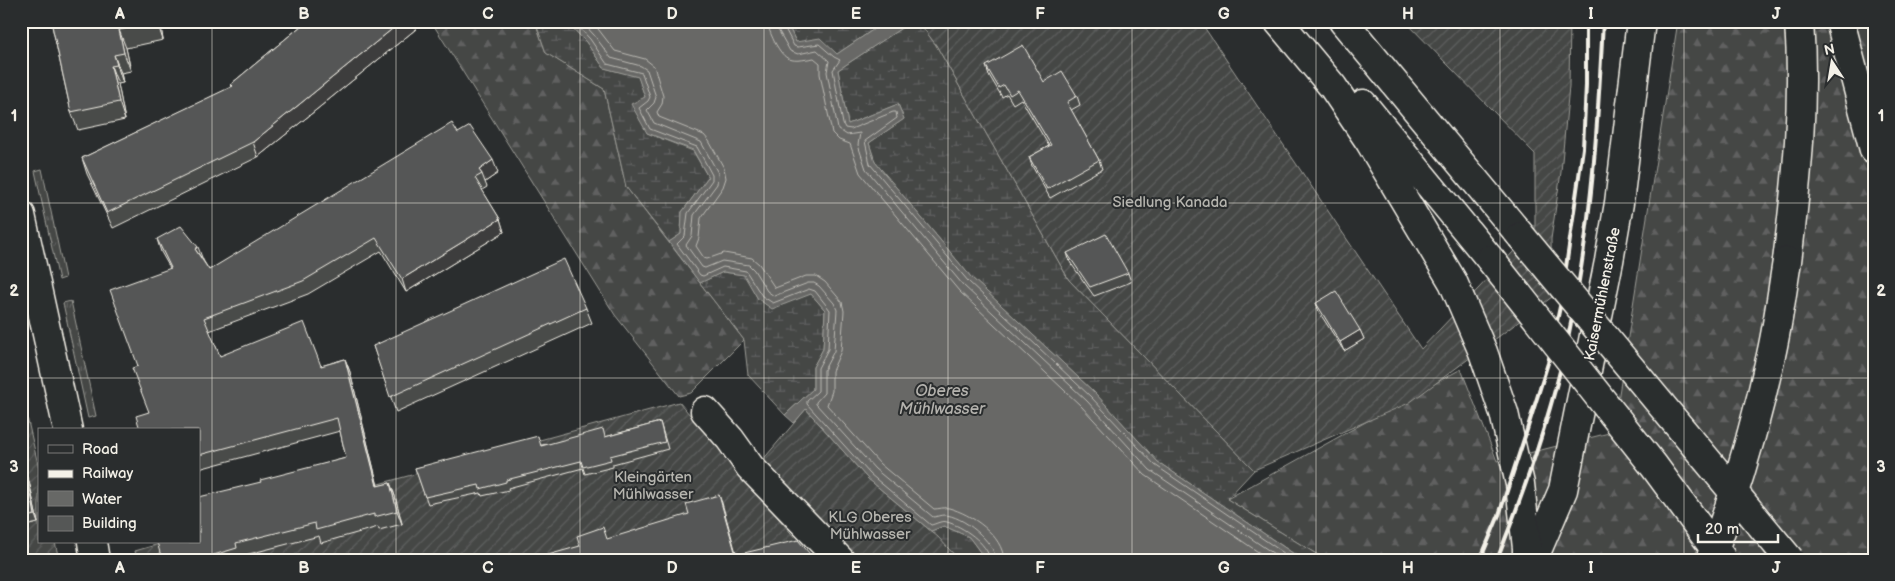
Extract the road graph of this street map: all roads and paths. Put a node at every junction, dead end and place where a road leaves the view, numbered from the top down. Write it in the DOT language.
graph roads {
  1 [pos="1278,21"];
  2 [pos="1296,21"];
  3 [pos="1344,21"];
  4 [pos="1641,21"];
  5 [pos="1799,21"];
  6 [pos="1840,21"];
  7 [pos="1874,150"];
  8 [pos="21,215"];
  9 [pos="706,411"];
  10 [pos="68,428"];
  11 [pos="92,544"];
  12 [pos="96,560"];
  13 [pos="840,560"];
  14 [pos="1527,560"];
  15 [pos="1533,560"];
  16 [pos="1710,560"];
  17 [pos="1722,560"];
  18 [pos="1790,560"];
  1 -- 14 [label="main road"];
  2 -- 17 [label="main road, bridge"];
  3 -- 18 [label="main road, bridge"];
  4 -- 15 [label="main road, Kaisermühlenstraße"];
  5 -- 16 [label="main road, bridge"];
  6 -- 7 [label="main road"];
  8 -- 10 [label="main road"];
  9 -- 13 [label="main road"];
  11 -- 12 [label="main road"];
}
